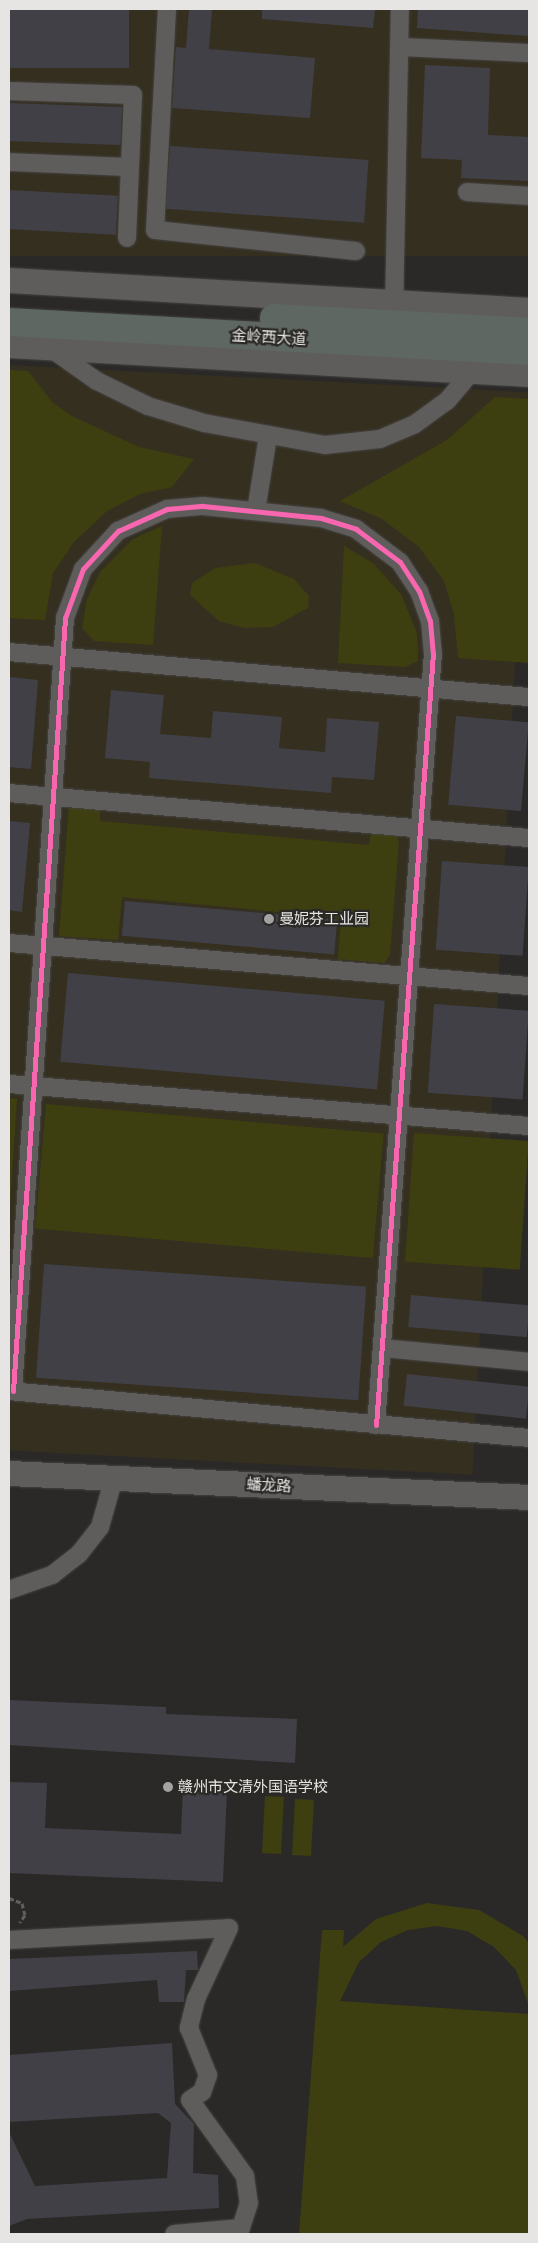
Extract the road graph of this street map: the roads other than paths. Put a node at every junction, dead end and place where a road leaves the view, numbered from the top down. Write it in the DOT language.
graph roads {
  1 [pos="167,9"];
  2 [pos="400,9"];
  3 [pos="400,47"];
  4 [pos="529,53"];
  5 [pos="9,91"];
  6 [pos="9,162"];
  7 [pos="130,167"];
  8 [pos="467,192"];
  9 [pos="529,196"];
  10 [pos="128,238"];
  11 [pos="356,251"];
  12 [pos="9,280"];
  13 [pos="9,303"];
  14 [pos="529,310"];
  15 [pos="394,313"];
  16 [pos="9,322"];
  17 [pos="529,332"];
  18 [pos="9,345"];
  19 [pos="50,348"];
  20 [pos="529,351"];
  21 [pos="472,372"];
  22 [pos="529,374"];
  23 [pos="268,436"];
  24 [pos="256,511"];
  25 [pos="9,652"];
  26 [pos="62,657"];
  27 [pos="430,689"];
  28 [pos="529,697"];
  29 [pos="9,793"];
  30 [pos="52,797"];
  31 [pos="420,828"];
  32 [pos="529,838"];
  33 [pos="9,943"];
  34 [pos="42,946"];
  35 [pos="410,976"];
  36 [pos="529,986"];
  37 [pos="9,1084"];
  38 [pos="33,1086"];
  39 [pos="401,1116"];
  40 [pos="529,1126"];
  41 [pos="13,1319"];
  42 [pos="382,1348"];
  43 [pos="529,1362"];
  44 [pos="11,1391"];
  45 [pos="376,1425"];
  46 [pos="529,1438"];
  47 [pos="9,1473"];
  48 [pos="114,1478"];
  49 [pos="529,1497"];
  50 [pos="9,1590"];
  51 [pos="9,1940"];
  52 [pos="174,2234"];
  1 -- 11 [label="street"];
  2 -- 3 [label="street"];
  3 -- 4 [label="street"];
  3 -- 15 [label="street"];
  5 -- 7 [label="street"];
  6 -- 7 [label="street"];
  7 -- 10 [label="street"];
  8 -- 9 [label="street"];
  12 -- 15 [label="street"];
  13 -- 15 [label="main road, 金岭西大道"];
  14 -- 15 [label="street"];
  15 -- 17 [label="main road, 金岭西大道"];
  16 -- 20 [label="main road, 金岭西大道"];
  18 -- 19 [label="street"];
  19 -- 21 [label="street"];
  19 -- 23 [label="street"];
  21 -- 22 [label="street"];
  21 -- 23 [label="street"];
  23 -- 24 [label="street"];
  24 -- 26 [label="street"];
  24 -- 27 [label="street"];
  25 -- 26 [label="street"];
  26 -- 27 [label="street"];
  26 -- 30 [label="street"];
  27 -- 28 [label="street"];
  27 -- 31 [label="street"];
  29 -- 30 [label="street"];
  30 -- 31 [label="street"];
  30 -- 34 [label="street"];
  31 -- 32 [label="street"];
  31 -- 35 [label="street"];
  33 -- 34 [label="street"];
  34 -- 35 [label="street"];
  34 -- 38 [label="street"];
  35 -- 36 [label="street"];
  35 -- 39 [label="street"];
  37 -- 38 [label="street"];
  38 -- 39 [label="street"];
  38 -- 41 [label="street"];
  39 -- 40 [label="street"];
  39 -- 42 [label="street"];
  41 -- 44 [label="street"];
  42 -- 43 [label="street"];
  42 -- 45 [label="street"];
  44 -- 45 [label="street"];
  45 -- 46 [label="street"];
  47 -- 48 [label="street, 蟠龙路"];
  48 -- 49 [label="street, 蟠龙路"];
  48 -- 50 [label="street"];
  51 -- 52 [label="street"];
}
